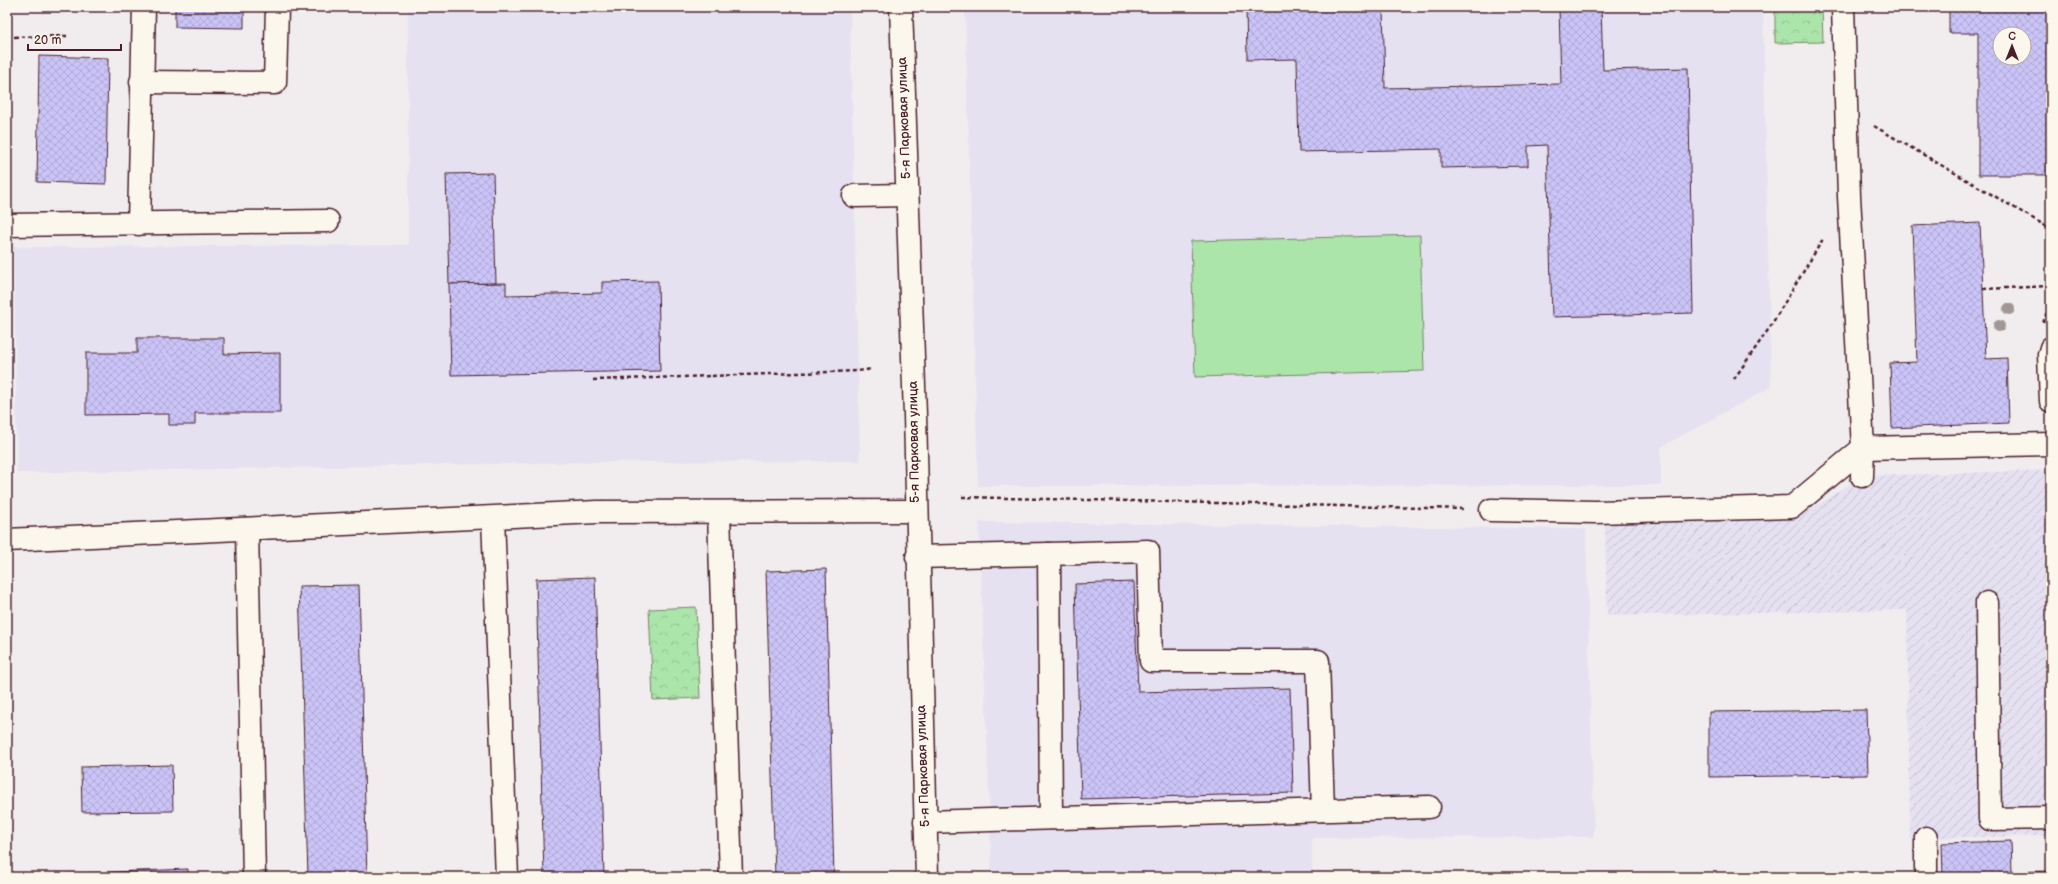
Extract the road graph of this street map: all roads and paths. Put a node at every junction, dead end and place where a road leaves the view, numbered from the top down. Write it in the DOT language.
graph roads {
  1 [pos="144,7"];
  2 [pos="277,7"];
  3 [pos="901,7"];
  4 [pos="1843,7"];
  5 [pos="68,36"];
  6 [pos="7,37"];
  7 [pos="142,82"];
  8 [pos="1846,110"];
  9 [pos="907,195"];
  10 [pos="854,196"];
  11 [pos="328,221"];
  12 [pos="139,224"];
  13 [pos="7,225"];
  14 [pos="2051,229"];
  15 [pos="1826,235"];
  16 [pos="2051,286"];
  17 [pos="1983,289"];
  18 [pos="2051,302"];
  19 [pos="2042,325"];
  20 [pos="2051,348"];
  21 [pos="872,369"];
  22 [pos="1734,379"];
  23 [pos="593,380"];
  24 [pos="2051,401"];
  25 [pos="2051,444"];
  26 [pos="1863,448"];
  27 [pos="1862,476"];
  28 [pos="962,497"];
  29 [pos="1491,510"];
  30 [pos="916,511"];
  31 [pos="719,513"];
  32 [pos="494,518"];
  33 [pos="247,529"];
  34 [pos="7,540"];
  35 [pos="1049,554"];
  36 [pos="917,557"];
  37 [pos="1987,603"];
  38 [pos="1429,807"];
  39 [pos="1323,810"];
  40 [pos="1051,818"];
  41 [pos="2051,818"];
  42 [pos="925,822"];
  43 [pos="1926,838"];
  44 [pos="254,877"];
  45 [pos="507,877"];
  46 [pos="731,877"];
  47 [pos="926,877"];
  48 [pos="1926,877"];
  1 -- 7 [label="street"];
  2 -- 7 [label="street"];
  3 -- 9 [label="street, 5-я Парковая улица"];
  4 -- 8 [label="street"];
  5 -- 6 [label="path"];
  7 -- 12 [label="street"];
  8 -- 14 [label="path"];
  8 -- 26 [label="street"];
  9 -- 10 [label="street"];
  9 -- 30 [label="street, 5-я Парковая улица"];
  11 -- 12 [label="street"];
  12 -- 13 [label="street"];
  15 -- 22 [label="path"];
  16 -- 17 [label="path"];
  18 -- 19 [label="path"];
  20 -- 24 [label="street"];
  21 -- 23 [label="path"];
  25 -- 26 [label="street"];
  26 -- 27 [label="street"];
  26 -- 29 [label="street"];
  28 -- 29 [label="path"];
  30 -- 31 [label="street"];
  30 -- 36 [label="street, 5-я Парковая улица"];
  31 -- 32 [label="street"];
  31 -- 46 [label="street"];
  32 -- 33 [label="street"];
  32 -- 45 [label="street"];
  33 -- 34 [label="street"];
  33 -- 44 [label="street"];
  35 -- 36 [label="street"];
  35 -- 39 [label="street"];
  35 -- 40 [label="street"];
  36 -- 42 [label="street, 5-я Парковая улица"];
  37 -- 41 [label="street"];
  38 -- 39 [label="street"];
  39 -- 40 [label="street"];
  40 -- 42 [label="street"];
  42 -- 47 [label="street, 5-я Парковая улица"];
  43 -- 48 [label="street"];
}
